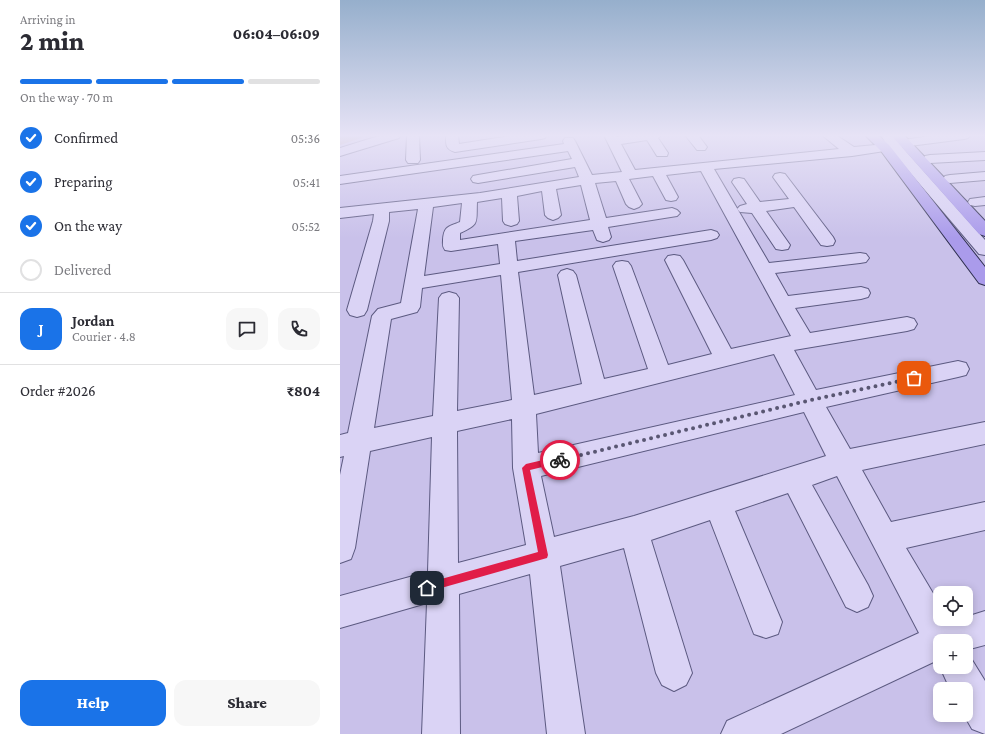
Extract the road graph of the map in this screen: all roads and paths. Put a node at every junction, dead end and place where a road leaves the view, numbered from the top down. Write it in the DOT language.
graph roads {
  1 [pos="464,169"];
  2 [pos="477,169"];
  3 [pos="536,169"];
  4 [pos="583,169"];
  5 [pos="623,169"];
  6 [pos="679,169"];
  7 [pos="706,169"];
  8 [pos="890,169"];
  9 [pos="911,169"];
  10 [pos="916,169"];
  11 [pos="920,169"];
  12 [pos="940,169"];
  13 [pos="658,172"];
  14 [pos="626,176"];
  15 [pos="985,176"];
  16 [pos="780,178"];
  17 [pos="478,179"];
  18 [pos="950,179"];
  19 [pos="340,180"];
  20 [pos="587,180"];
  21 [pos="739,182"];
  22 [pos="548,186"];
  23 [pos="433,189"];
  24 [pos="509,192"];
  25 [pos="671,196"];
  26 [pos="475,197"];
  27 [pos="354,198"];
  28 [pos="799,202"];
  29 [pos="634,204"];
  30 [pos="982,205"];
  31 [pos="757,208"];
  32 [pos="730,211"];
  33 [pos="672,213"];
  34 [pos="381,214"];
  35 [pos="554,214"];
  36 [pos="600,224"];
  37 [pos="340,227"];
  38 [pos="509,230"];
  39 [pos="985,231"];
  40 [pos="711,234"];
  41 [pos="827,241"];
  42 [pos="782,245"];
  43 [pos="985,250"];
  44 [pos="607,251"];
  45 [pos="860,258"];
  46 [pos="674,260"];
  47 [pos="622,266"];
  48 [pos="509,268"];
  49 [pos="763,269"];
  50 [pos="567,275"];
  51 [pos="985,279"];
  52 [pos="415,283"];
  53 [pos="861,292"];
  54 [pos="985,295"];
  55 [pos="449,298"];
  56 [pos="783,303"];
  57 [pos="357,310"];
  58 [pos="907,324"];
  59 [pos="792,343"];
  60 [pos="725,359"];
  61 [pos="958,369"];
  62 [pos="661,375"];
  63 [pos="595,390"];
  64 [pos="811,400"];
  65 [pos="524,407"];
  66 [pos="445,422"];
  67 [pos="985,433"];
  68 [pos="350,444"];
  69 [pos="844,462"];
  70 [pos="526,468"];
  71 [pos="794,478"];
  72 [pos="718,504"];
  73 [pos="985,516"];
  74 [pos="634,531"];
  75 [pos="884,538"];
  76 [pos="340,548"];
  77 [pos="543,555"];
  78 [pos="442,584"];
  79 [pos="857,596"];
  80 [pos="340,612"];
  81 [pos="766,622"];
  82 [pos="985,628"];
  83 [pos="937,634"];
  84 [pos="971,634"];
  85 [pos="933,651"];
  86 [pos="674,673"];
  87 [pos="960,674"];
  88 [pos="985,716"];
  89 [pos="441,734"];
  90 [pos="566,734"];
  91 [pos="740,734"];
  1 -- 23 [label="street"];
  2 -- 17 [label="street"];
  3 -- 17 [label="street"];
  4 -- 20 [label="street"];
  5 -- 14 [label="street"];
  6 -- 13 [label="street"];
  7 -- 32 [label="street"];
  8 -- 54 [label="main road"];
  9 -- 51 [label="main road"];
  10 -- 43 [label="street"];
  11 -- 39 [label="main road"];
  12 -- 18 [label="main road"];
  13 -- 14 [label="street"];
  13 -- 25 [label="street"];
  14 -- 20 [label="street"];
  14 -- 29 [label="street"];
  15 -- 18 [label="street"];
  16 -- 28 [label="street"];
  17 -- 26 [label="street"];
  18 -- 30 [label="main road"];
  19 -- 27 [label="street"];
  20 -- 22 [label="street"];
  20 -- 36 [label="street"];
  21 -- 31 [label="street"];
  22 -- 24 [label="street"];
  22 -- 35 [label="street"];
  23 -- 26 [label="street"];
  23 -- 27 [label="street"];
  23 -- 34 [label="street"];
  23 -- 52 [label="street"];
  24 -- 26 [label="street"];
  24 -- 38 [label="street"];
  26 -- 38 [label="street"];
  27 -- 34 [label="street"];
  28 -- 31 [label="street"];
  28 -- 41 [label="street"];
  31 -- 32 [label="street"];
  31 -- 42 [label="street"];
  32 -- 49 [label="street"];
  33 -- 36 [label="street"];
  34 -- 37 [label="street"];
  34 -- 57 [label="street"];
  36 -- 38 [label="street"];
  36 -- 44 [label="street"];
  38 -- 48 [label="street"];
  40 -- 44 [label="street"];
  44 -- 48 [label="street"];
  45 -- 49 [label="street"];
  46 -- 60 [label="street"];
  47 -- 62 [label="street"];
  48 -- 52 [label="street"];
  48 -- 65 [label="street"];
  49 -- 56 [label="street"];
  50 -- 63 [label="street"];
  52 -- 68 [label="street"];
  53 -- 56 [label="street"];
  55 -- 66 [label="street"];
  56 -- 59 [label="street"];
  58 -- 59 [label="street"];
  59 -- 60 [label="street"];
  59 -- 64 [label="street"];
  60 -- 62 [label="street"];
  61 -- 64 [label="street"];
  62 -- 63 [label="street"];
  63 -- 65 [label="street"];
  64 -- 69 [label="street"];
  64 -- 70 [label="street"];
  65 -- 66 [label="street"];
  65 -- 70 [label="street"];
  66 -- 68 [label="street"];
  66 -- 78 [label="street"];
  67 -- 69 [label="street"];
  68 -- 76 [label="street"];
  69 -- 71 [label="street"];
  69 -- 75 [label="street"];
  70 -- 77 [label="street"];
  71 -- 72 [label="street"];
  71 -- 79 [label="street"];
  72 -- 74 [label="street"];
  72 -- 81 [label="street"];
  73 -- 75 [label="street"];
  74 -- 77 [label="street"];
  74 -- 86 [label="street"];
  75 -- 83 [label="street"];
  77 -- 78 [label="street"];
  77 -- 90 [label="street"];
  78 -- 80 [label="street"];
  78 -- 89 [label="street"];
  82 -- 84 [label="street"];
  85 -- 91 [label="street"];
  87 -- 88 [label="street"];
}
